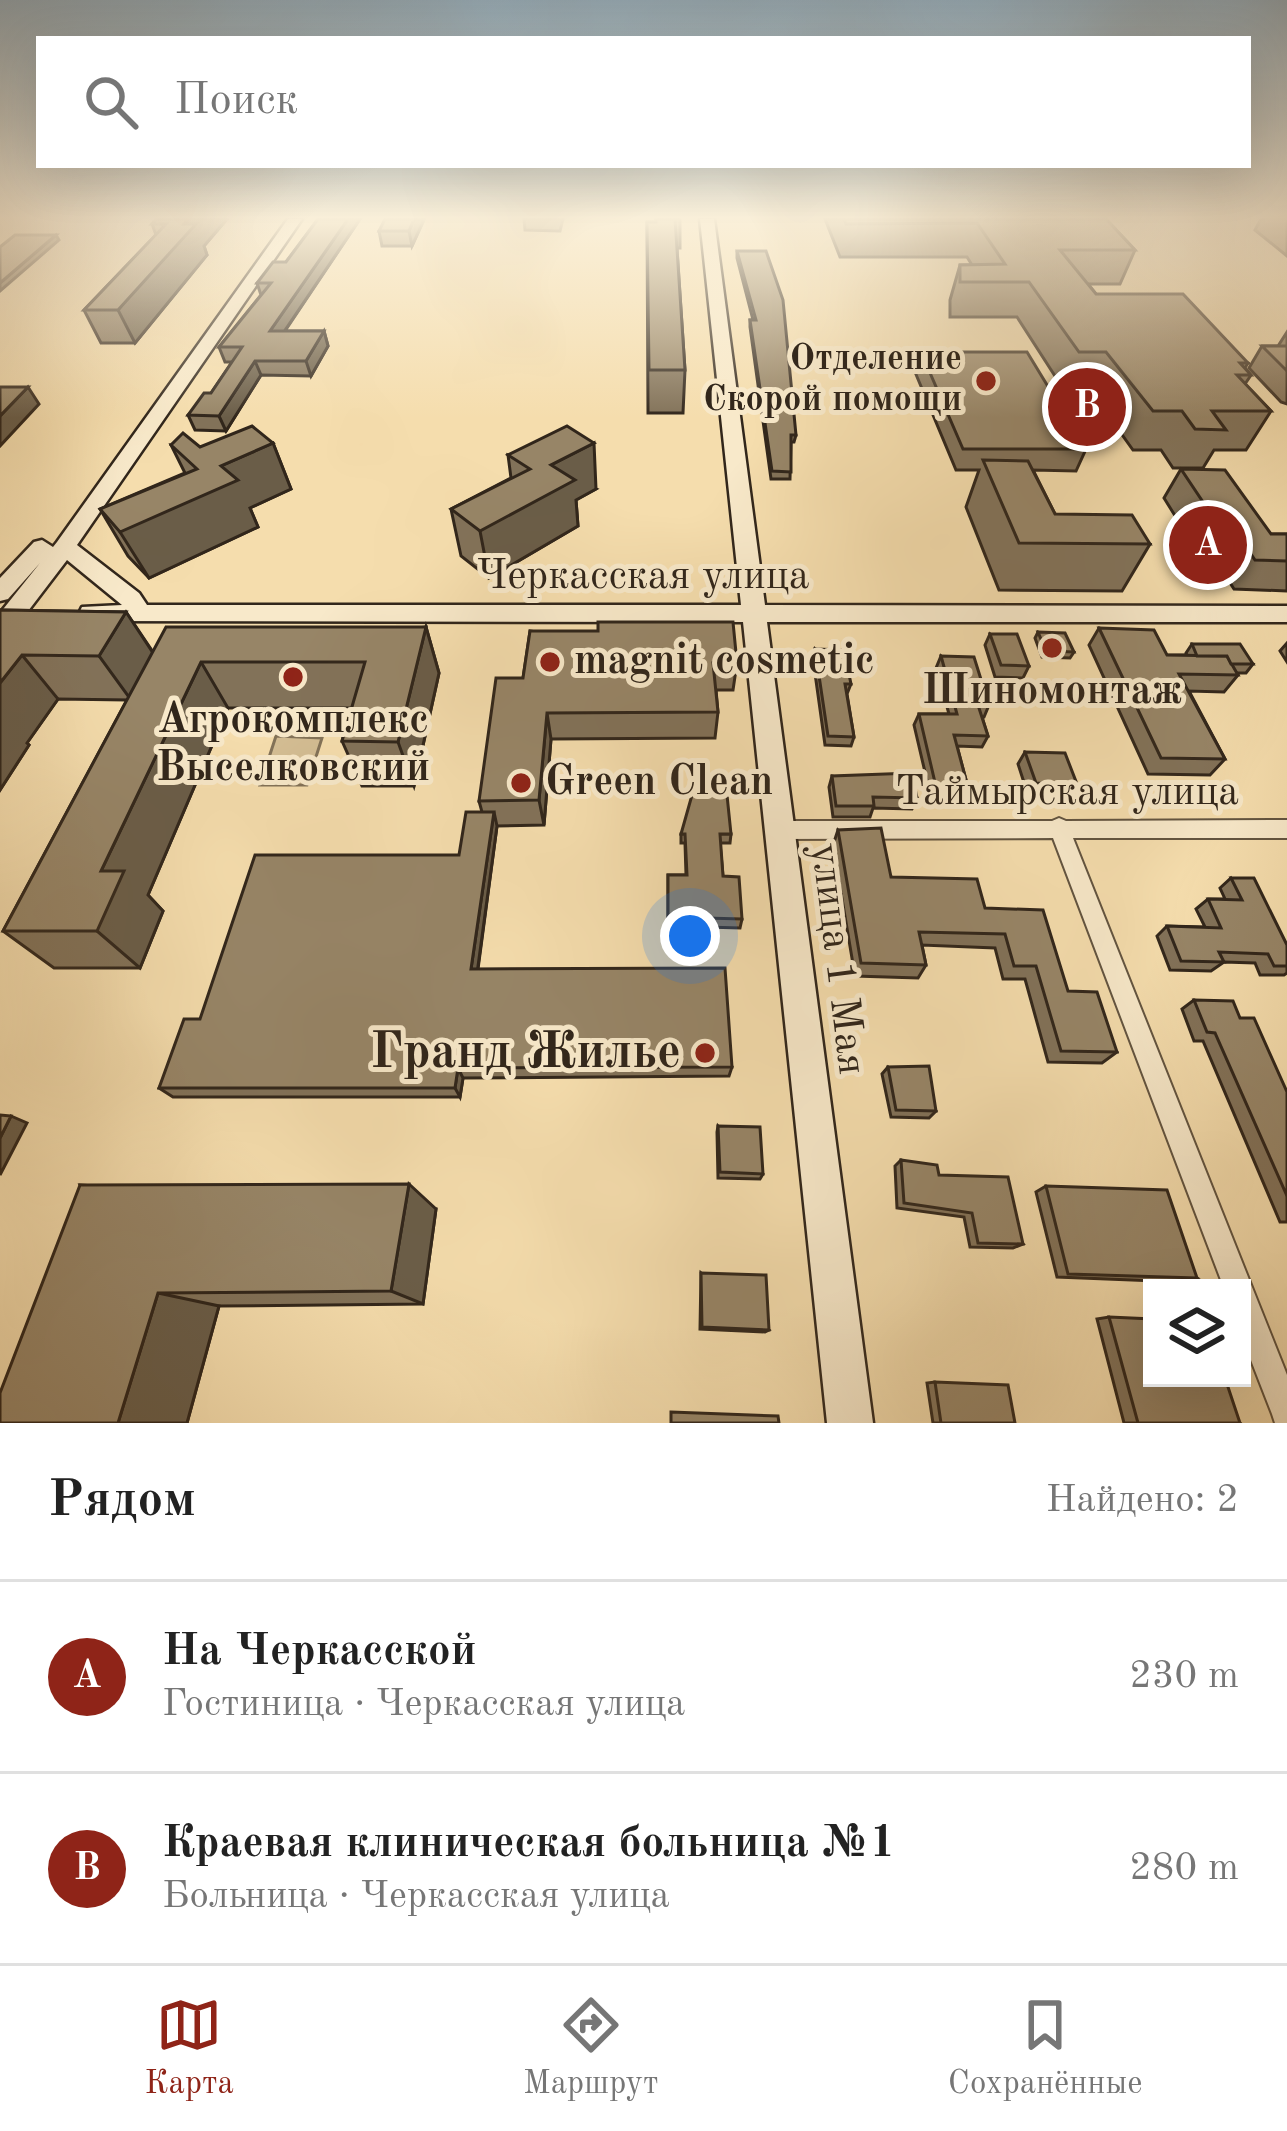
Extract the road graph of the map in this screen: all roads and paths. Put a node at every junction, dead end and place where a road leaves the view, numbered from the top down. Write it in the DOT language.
graph roads {
  1 [pos="233,285"];
  2 [pos="248,285"];
  3 [pos="714,285"];
  4 [pos="65,547"];
  5 [pos="4,612"];
  6 [pos="140,613"];
  7 [pos="1287,614"];
  8 [pos="754,616"];
  9 [pos="1059,827"];
  10 [pos="1287,829"];
  11 [pos="776,830"];
  12 [pos="1235,1279"];
  13 [pos="1251,1322"];
  14 [pos="1287,1414"];
  15 [pos="850,1423"];
  1 -- 5 [label="street"];
  2 -- 4 [label="street"];
  3 -- 8 [label="street, улица 1 Мая"];
  4 -- 5 [label="street"];
  4 -- 6 [label="street"];
  5 -- 6 [label="street, Черкасская улица"];
  6 -- 8 [label="street, Черкасская улица"];
  7 -- 8 [label="street, Черкасская улица"];
  8 -- 11 [label="street, улица 1 Мая"];
  9 -- 10 [label="street, Таймырская улица"];
  9 -- 11 [label="street, Таймырская улица"];
  9 -- 12 [label="street"];
  11 -- 15 [label="street, улица 1 Мая"];
  13 -- 14 [label="street"];
}
